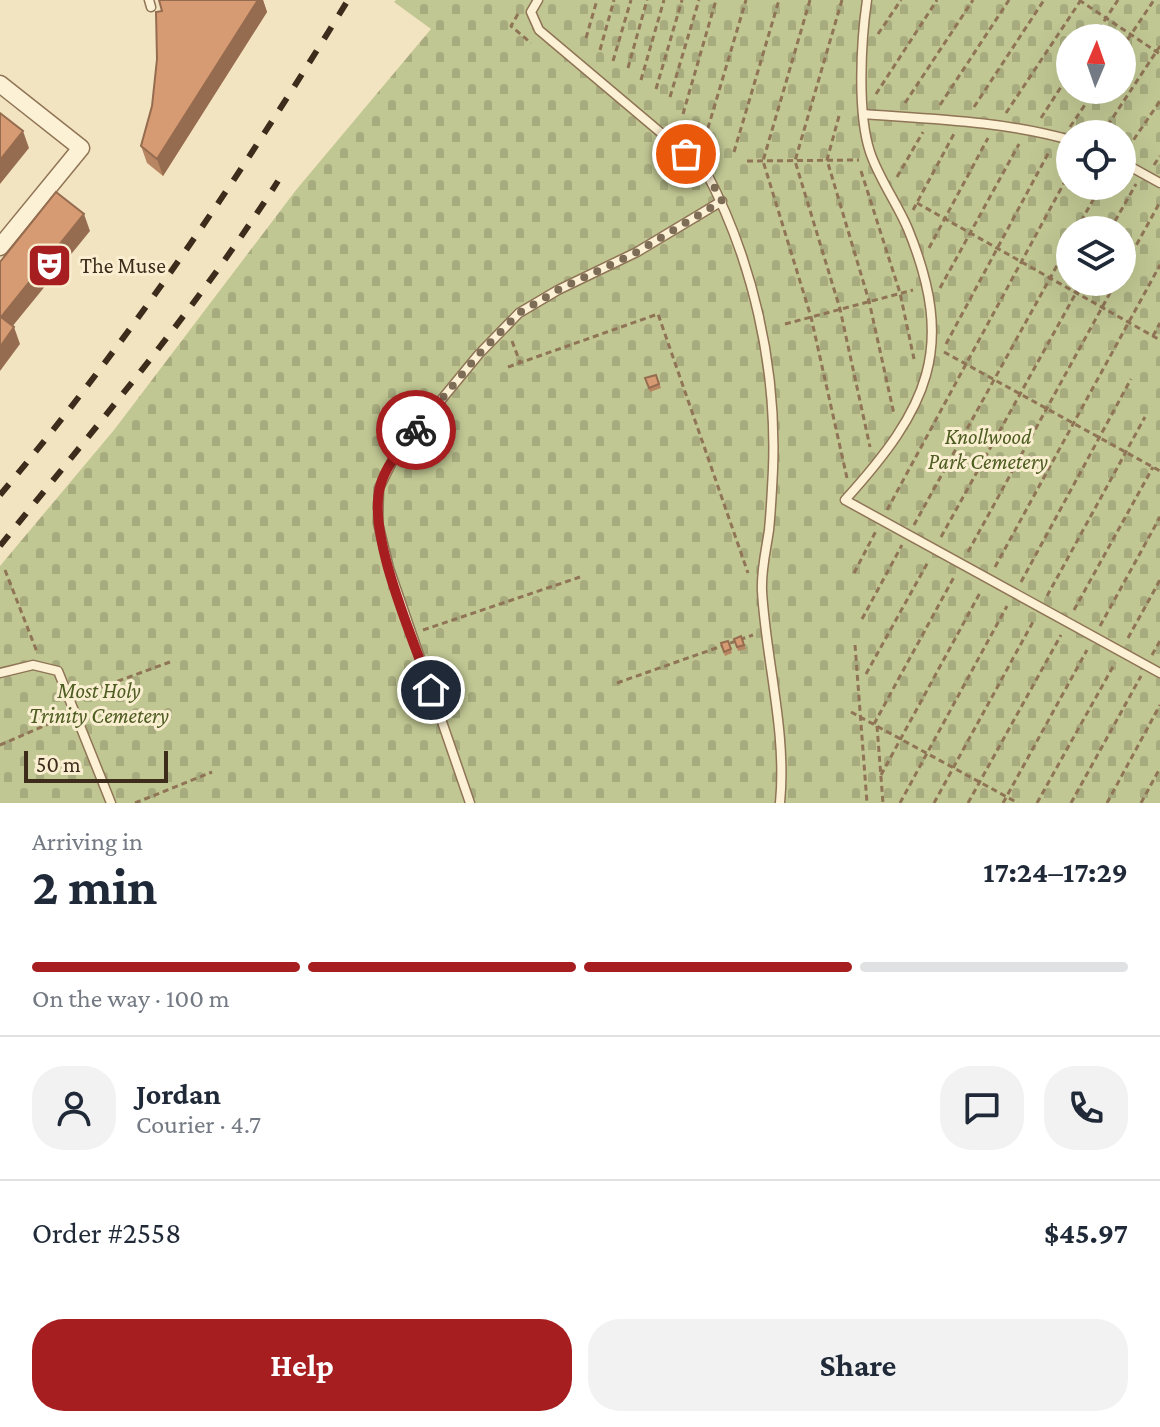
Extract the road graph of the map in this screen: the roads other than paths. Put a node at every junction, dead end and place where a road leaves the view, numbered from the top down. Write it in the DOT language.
graph roads {
  1 [pos="538,0"];
  2 [pos="867,0"];
  3 [pos="0,84"];
  4 [pos="863,114"];
  5 [pos="1056,136"];
  6 [pos="1136,168"];
  7 [pos="1160,183"];
  8 [pos="722,201"];
  9 [pos="0,247"];
  10 [pos="0,673"];
  11 [pos="1160,673"];
  12 [pos="111,803"];
  13 [pos="470,803"];
  14 [pos="780,803"];
  1 -- 8 [label="lane"];
  2 -- 4 [label="lane"];
  3 -- 9 [label="street"];
  4 -- 5 [label="lane"];
  4 -- 11 [label="lane"];
  6 -- 7 [label="lane"];
  8 -- 13 [label="lane"];
  8 -- 14 [label="lane"];
  10 -- 12 [label="lane"];
}
